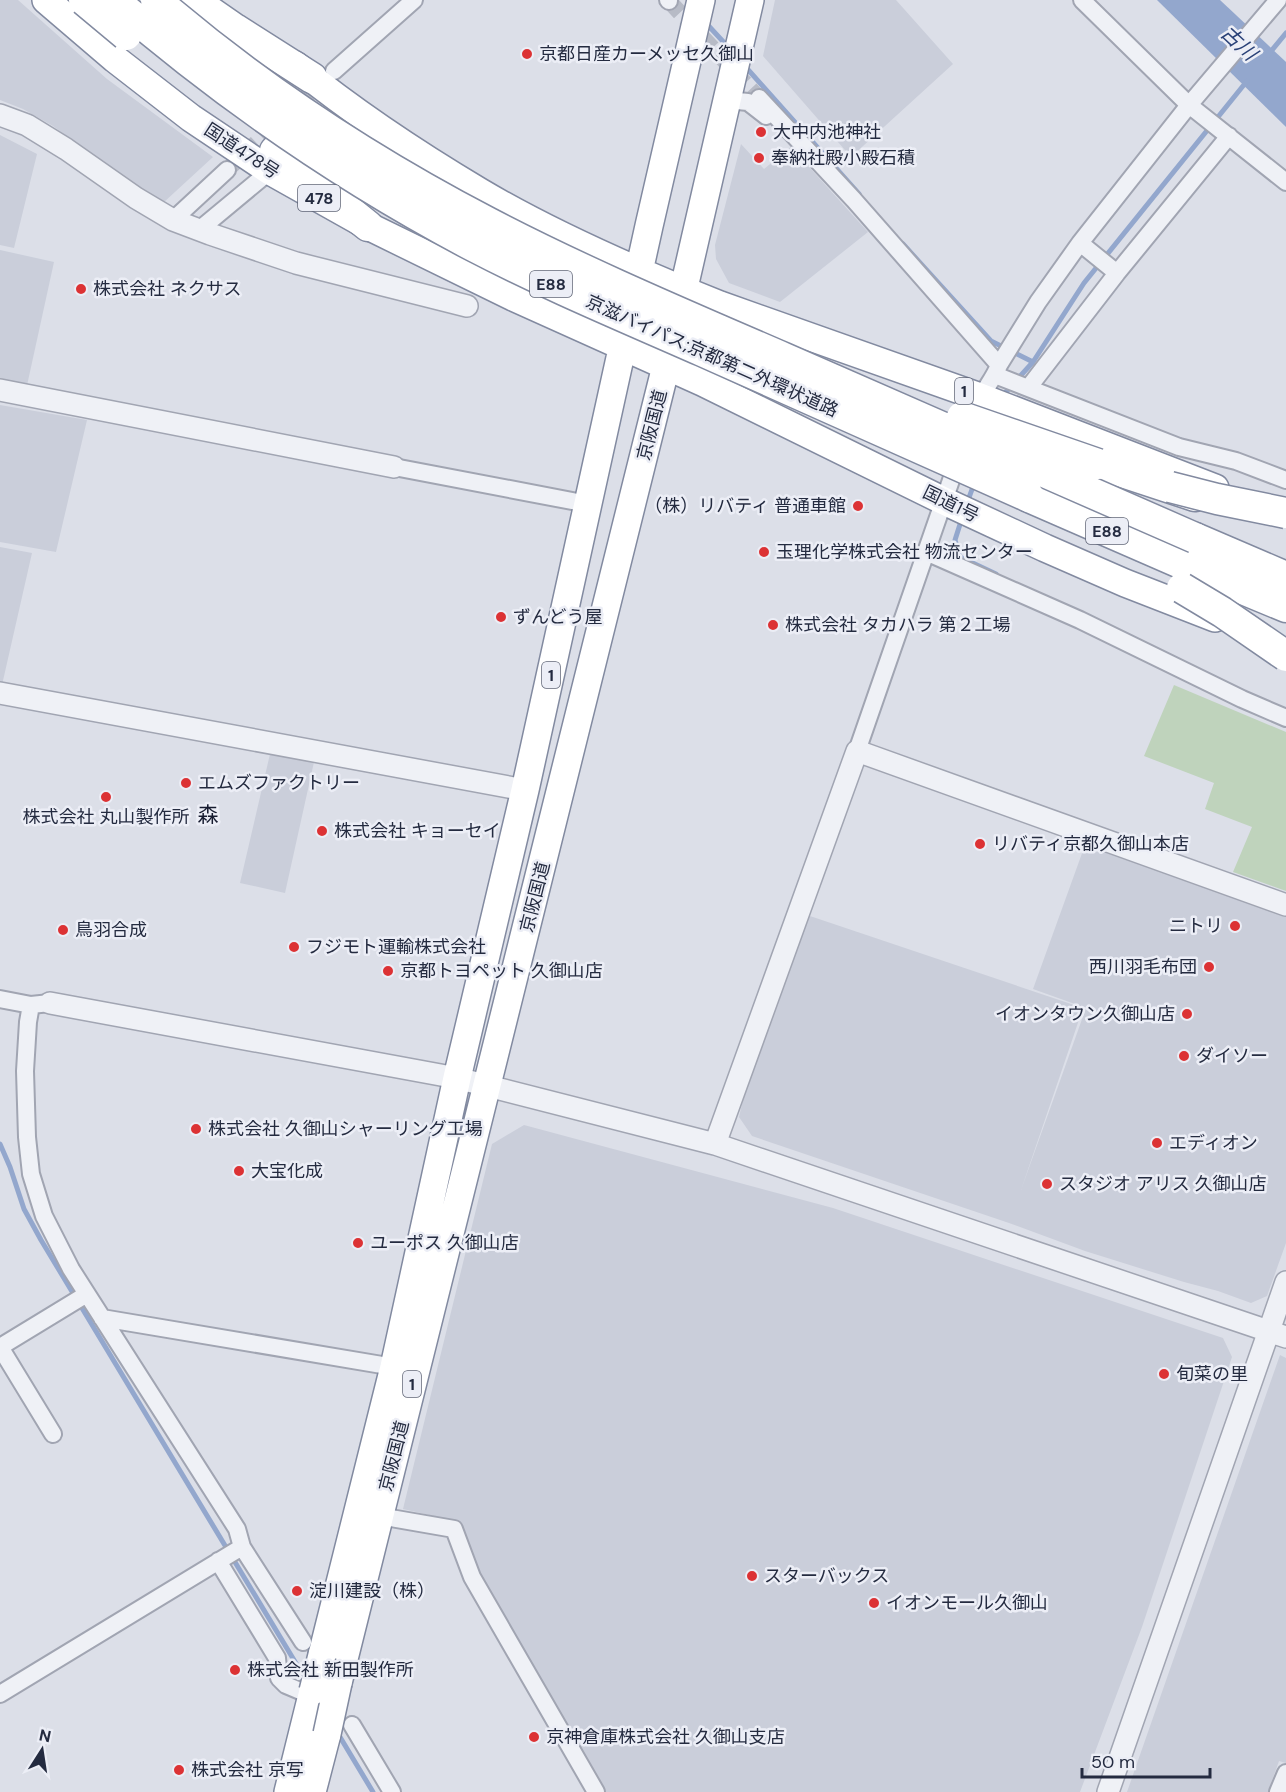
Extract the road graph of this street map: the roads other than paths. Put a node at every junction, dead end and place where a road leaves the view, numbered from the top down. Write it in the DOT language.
graph roads {
  1 [pos="46,0"];
  2 [pos="84,0"];
  3 [pos="114,0"];
  4 [pos="156,0"];
  5 [pos="193,0"];
  6 [pos="218,0"];
  7 [pos="414,0"];
  8 [pos="701,0"];
  9 [pos="750,0"];
  10 [pos="1082,0"];
  11 [pos="1278,0"];
  12 [pos="386,25"];
  13 [pos="323,75"];
  14 [pos="759,98"];
  15 [pos="727,100"];
  16 [pos="1192,101"];
  17 [pos="0,115"];
  18 [pos="1230,136"];
  19 [pos="796,138"];
  20 [pos="272,161"];
  21 [pos="227,170"];
  22 [pos="1286,182"];
  23 [pos="173,220"];
  24 [pos="368,226"];
  25 [pos="199,230"];
  26 [pos="1080,243"];
  27 [pos="640,271"];
  28 [pos="1117,273"];
  29 [pos="677,300"];
  30 [pos="467,306"];
  31 [pos="623,347"];
  32 [pos="666,366"];
  33 [pos="997,370"];
  34 [pos="1029,387"];
  35 [pos="0,390"];
  36 [pos="980,397"];
  37 [pos="394,467"];
  38 [pos="1286,480"];
  39 [pos="1170,488"];
  40 [pos="1029,496"];
  41 [pos="944,501"];
  42 [pos="588,504"];
  43 [pos="1286,515"];
  44 [pos="1286,526"];
  45 [pos="926,552"];
  46 [pos="1286,577"];
  47 [pos="1286,607"];
  48 [pos="1222,612"];
  49 [pos="1286,644"];
  50 [pos="1286,650"];
  51 [pos="1286,656"];
  52 [pos="0,693"];
  53 [pos="1286,718"];
  54 [pos="857,751"];
  55 [pos="525,789"];
  56 [pos="1286,905"];
  57 [pos="0,999"];
  58 [pos="41,1004"];
  59 [pos="457,1078"];
  60 [pos="488,1086"];
  61 [pos="715,1144"];
  62 [pos="1286,1282"];
  63 [pos="87,1294"];
  64 [pos="102,1318"];
  65 [pos="1277,1334"];
  66 [pos="0,1347"];
  67 [pos="394,1367"];
  68 [pos="53,1434"];
  69 [pos="379,1516"];
  70 [pos="242,1547"];
  71 [pos="218,1561"];
  72 [pos="313,1648"];
  73 [pos="321,1690"];
  74 [pos="0,1694"];
  75 [pos="352,1725"];
  76 [pos="1286,1773"];
  77 [pos="288,1792"];
  78 [pos="312,1792"];
  79 [pos="392,1792"];
  80 [pos="596,1792"];
  81 [pos="1108,1792"];
  82 [pos="1278,1792"];
  1 -- 20 [label="highway, 国道478号"];
  2 -- 20 [label="highway, bridge"];
  3 -- 40 [label="highway, 京滋バイパス;京都第二外環状道路 / E88, bridge"];
  4 -- 29 [label="highway, 京滋バイパス;京都第二外環状道路 / E88, bridge"];
  5 -- 13 [label="highway"];
  6 -- 13 [label="highway"];
  7 -- 12 [label="street"];
  8 -- 27 [label="highway, 京阪国道 / 1"];
  9 -- 15 [label="highway, 京阪国道 / 1"];
  10 -- 16 [label="street"];
  11 -- 16 [label="street"];
  12 -- 13 [label="street"];
  12 -- 13 [label="street"];
  13 -- 27 [label="highway"];
  14 -- 19 [label="street"];
  15 -- 19 [label="street"];
  15 -- 29 [label="highway, 京阪国道 / 1"];
  16 -- 18 [label="street"];
  16 -- 26 [label="street"];
  17 -- 23 [label="street"];
  18 -- 22 [label="street"];
  18 -- 28 [label="street"];
  19 -- 33 [label="street"];
  20 -- 24 [label="highway"];
  20 -- 25 [label="street"];
  21 -- 23 [label="street"];
  23 -- 25 [label="street"];
  24 -- 31 [label="highway"];
  25 -- 30 [label="street"];
  26 -- 28 [label="street"];
  26 -- 33 [label="street"];
  27 -- 29 [label="highway, 1"];
  27 -- 31 [label="highway, 京阪国道 / 1"];
  28 -- 34 [label="street"];
  29 -- 32 [label="highway, 京阪国道 / 1"];
  29 -- 36 [label="highway, 1"];
  29 -- 39 [label="highway, bridge"];
  29 -- 46 [label="highway, 京滋バイパス;京都第二外環状道路 / E88, bridge"];
  31 -- 32 [label="highway, 国道1号"];
  31 -- 42 [label="highway, 京阪国道 / 1"];
  32 -- 41 [label="highway, 国道1号"];
  32 -- 60 [label="highway, 京阪国道 / 1"];
  33 -- 34 [label="street"];
  33 -- 36 [label="street"];
  34 -- 38 [label="street"];
  35 -- 37 [label="street"];
  36 -- 41 [label="street"];
  36 -- 43 [label="highway, 1"];
  37 -- 42 [label="street"];
  39 -- 43 [label="highway, bridge"];
  39 -- 44 [label="highway, bridge"];
  40 -- 47 [label="highway, 京滋バイパス;京都第二外環状道路 / E88"];
  40 -- 48 [label="highway, bridge"];
  41 -- 45 [label="street"];
  41 -- 49 [label="highway, 国道1号"];
  42 -- 55 [label="highway, 京阪国道 / 1"];
  45 -- 53 [label="street"];
  45 -- 54 [label="street"];
  48 -- 50 [label="highway, bridge"];
  48 -- 51 [label="highway, bridge"];
  52 -- 55 [label="street"];
  54 -- 56 [label="street"];
  54 -- 61 [label="street"];
  55 -- 59 [label="highway, 京阪国道 / 1"];
  57 -- 58 [label="street"];
  58 -- 59 [label="street"];
  58 -- 63 [label="street"];
  59 -- 60 [label="street"];
  59 -- 67 [label="highway, 京阪国道 / 1"];
  60 -- 61 [label="street"];
  60 -- 69 [label="highway, 京阪国道 / 1"];
  61 -- 65 [label="street"];
  62 -- 65 [label="street"];
  63 -- 64 [label="street"];
  63 -- 66 [label="street"];
  64 -- 67 [label="street"];
  64 -- 70 [label="street"];
  65 -- 81 [label="street"];
  66 -- 68 [label="street"];
  67 -- 72 [label="highway, 京阪国道 / 1"];
  69 -- 73 [label="highway, 京阪国道 / 1"];
  69 -- 80 [label="street"];
  70 -- 71 [label="street"];
  70 -- 72 [label="street"];
  71 -- 73 [label="street"];
  71 -- 74 [label="street"];
  72 -- 73 [label="highway, 京阪国道 / 1, bridge"];
  73 -- 77 [label="highway, 京阪国道 / 1"];
  73 -- 78 [label="highway, 京阪国道 / 1, bridge"];
  75 -- 79 [label="street"];
  76 -- 82 [label="street"];
}
